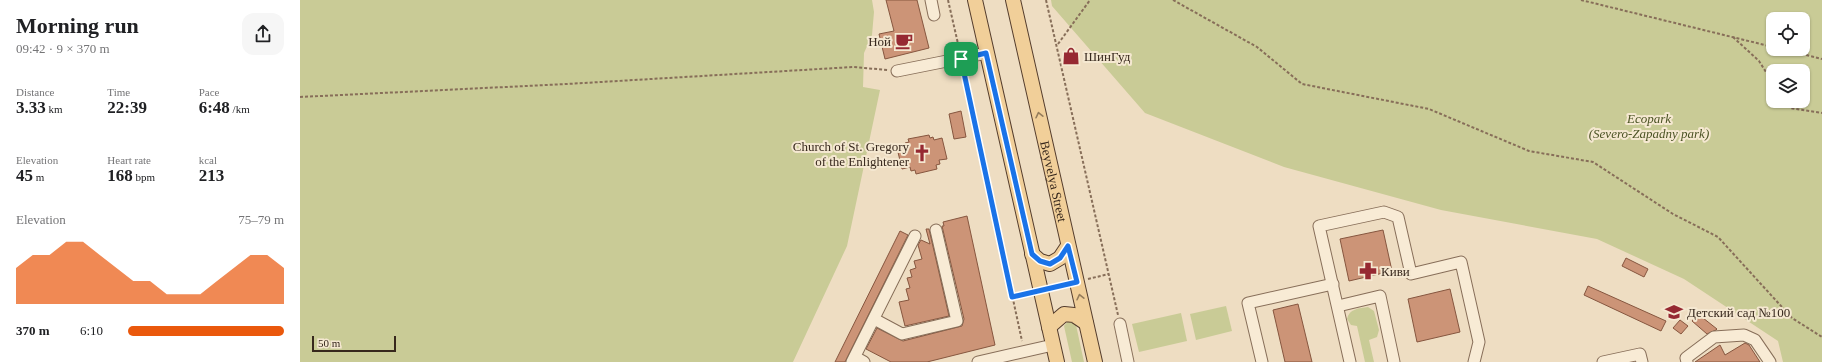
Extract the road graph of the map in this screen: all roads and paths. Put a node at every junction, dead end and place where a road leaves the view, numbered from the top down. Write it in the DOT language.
graph roads {
  1 [pos="931,0"];
  2 [pos="948,0"];
  3 [pos="975,0"];
  4 [pos="1013,0"];
  5 [pos="1046,0"];
  6 [pos="1090,0"];
  7 [pos="1173,0"];
  8 [pos="1580,0"];
  9 [pos="934,15"];
  10 [pos="1732,36"];
  11 [pos="1057,44"];
  12 [pos="1766,45"];
  13 [pos="986,53"];
  14 [pos="1810,56"];
  15 [pos="961,59"];
  16 [pos="1822,59"];
  17 [pos="897,71"];
  18 [pos="1766,72"];
  19 [pos="300,97"];
  20 [pos="1790,108"];
  21 [pos="1822,113"];
  22 [pos="936,230"];
  23 [pos="915,236"];
  24 [pos="1068,246"];
  25 [pos="1032,254"];
  26 [pos="1109,274"];
  27 [pos="1077,282"];
  28 [pos="1333,284"];
  29 [pos="1040,290"];
  30 [pos="1012,297"];
  31 [pos="1338,306"];
  32 [pos="874,319"];
  33 [pos="1086,323"];
  34 [pos="1120,324"];
  35 [pos="1049,327"];
  36 [pos="1822,337"];
  37 [pos="1053,345"];
  38 [pos="1025,351"];
  39 [pos="1641,358"];
  40 [pos="857,360"];
  41 [pos="979,362"];
  42 [pos="1057,362"];
  43 [pos="1095,362"];
  44 [pos="1128,362"];
  45 [pos="1262,362"];
  46 [pos="1350,362"];
  47 [pos="1394,362"];
  48 [pos="1474,362"];
  49 [pos="1602,362"];
  50 [pos="1687,362"];
  51 [pos="1770,362"];
  1 -- 9 [label="lane"];
  2 -- 15 [label="path"];
  3 -- 13 [label="main road"];
  24 -- 4 [label="main road, Beyvelya Street, one-way"];
  5 -- 11 [label="path"];
  6 -- 11 [label="path"];
  7 -- 36 [label="path"];
  8 -- 10 [label="path"];
  10 -- 12 [label="path"];
  10 -- 18 [label="path"];
  11 -- 26 [label="path"];
  13 -- 15 [label="lane"];
  13 -- 25 [label="main road"];
  14 -- 16 [label="path"];
  15 -- 17 [label="lane"];
  15 -- 30 [label="path"];
  17 -- 19 [label="path"];
  20 -- 21 [label="path"];
  22 -- 32 [label="lane"];
  23 -- 32 [label="lane"];
  24 -- 25 [label="main road"];
  24 -- 27 [label="main road, Beyvelya Street"];
  25 -- 29 [label="main road"];
  26 -- 27 [label="path"];
  26 -- 34 [label="path"];
  27 -- 29 [label="path"];
  33 -- 27 [label="main road, Beyvelya Street, one-way"];
  28 -- 31 [label="lane"];
  28 -- 45 [label="lane"];
  28 -- 48 [label="lane"];
  29 -- 30 [label="path"];
  29 -- 35 [label="main road"];
  30 -- 38 [label="path"];
  31 -- 46 [label="lane"];
  31 -- 47 [label="lane"];
  32 -- 40 [label="lane"];
  33 -- 35 [label="main road"];
  33 -- 43 [label="main road, Beyvelya Street"];
  34 -- 44 [label="lane"];
  35 -- 37 [label="main road"];
  37 -- 38 [label="lane"];
  37 -- 42 [label="main road"];
  38 -- 41 [label="lane"];
  39 -- 49 [label="lane"];
  50 -- 51 [label="lane"];
}
